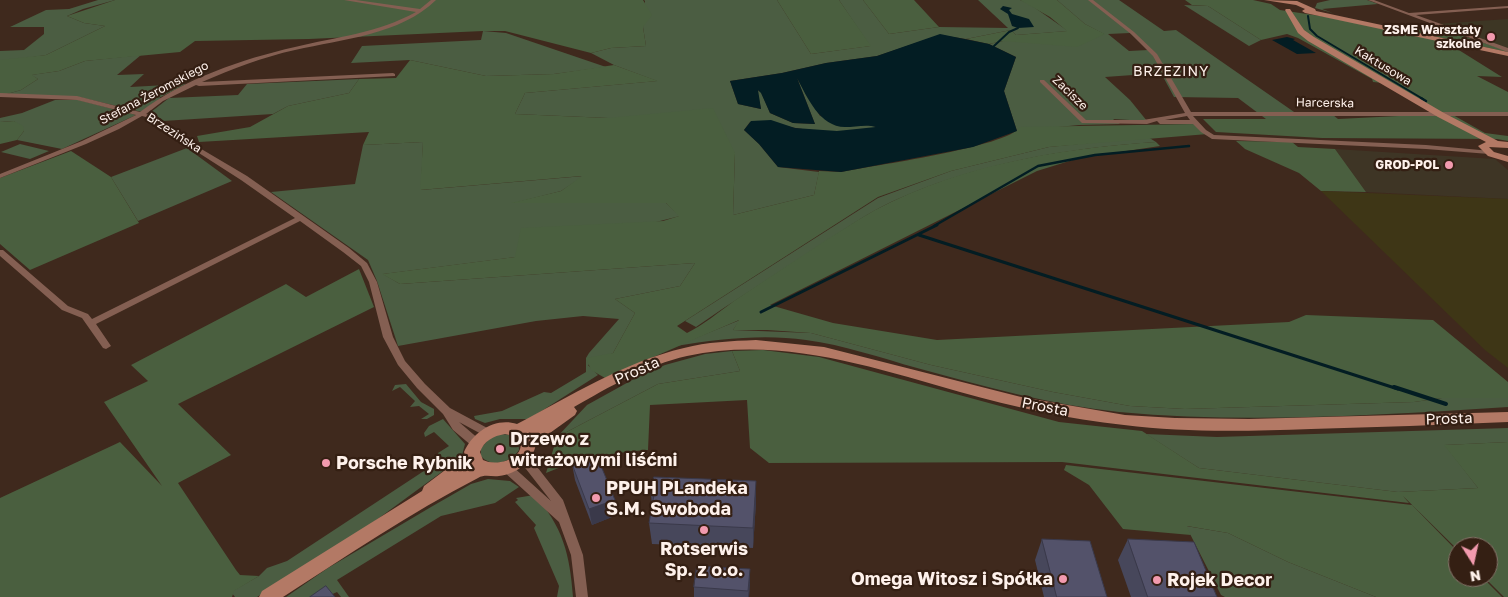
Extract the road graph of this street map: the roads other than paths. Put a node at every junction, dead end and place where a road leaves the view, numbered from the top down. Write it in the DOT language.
graph roads {
  1 [pos="346,0"];
  2 [pos="434,0"];
  3 [pos="1090,0"];
  4 [pos="1258,0"];
  5 [pos="1267,0"];
  6 [pos="1370,0"];
  7 [pos="1281,4"];
  8 [pos="1508,8"];
  9 [pos="1288,10"];
  10 [pos="1305,10"];
  11 [pos="422,11"];
  12 [pos="1407,14"];
  13 [pos="1296,22"];
  14 [pos="1508,52"];
  15 [pos="393,75"];
  16 [pos="1042,81"];
  17 [pos="196,84"];
  18 [pos="0,95"];
  19 [pos="1435,112"];
  20 [pos="144,114"];
  21 [pos="1190,114"];
  22 [pos="1508,114"];
  23 [pos="1084,122"];
  24 [pos="1143,122"];
  25 [pos="1197,122"];
  26 [pos="1212,137"];
  27 [pos="1508,145"];
  28 [pos="1488,147"];
  29 [pos="1508,159"];
  30 [pos="0,176"];
  31 [pos="300,218"];
  32 [pos="0,252"];
  33 [pos="91,323"];
  34 [pos="106,346"];
  35 [pos="1508,417"];
  36 [pos="524,435"];
  37 [pos="479,451"];
  38 [pos="523,458"];
  39 [pos="507,468"];
  40 [pos="566,522"];
  41 [pos="268,597"];
  42 [pos="582,597"];
  1 -- 11 [label="street"];
  2 -- 11 [label="street, Stefana Żeromskiego"];
  3 -- 21 [label="street"];
  4 -- 7 [label="main road"];
  5 -- 7 [label="main road"];
  6 -- 12 [label="street"];
  7 -- 9 [label="main road"];
  7 -- 10 [label="main road"];
  8 -- 12 [label="street"];
  9 -- 10 [label="main road"];
  9 -- 13 [label="main road, Kaktusowa"];
  10 -- 13 [label="main road"];
  10 -- 14 [label="main road"];
  11 -- 17 [label="street, Stefana Żeromskiego"];
  12 -- 14 [label="street"];
  13 -- 19 [label="main road, Kaktusowa"];
  15 -- 17 [label="street"];
  16 -- 23 [label="street, Zacisze"];
  17 -- 20 [label="street, Stefana Żeromskiego"];
  18 -- 20 [label="street, Brzezińska"];
  19 -- 21 [label="street, Harcerska"];
  19 -- 22 [label="street, Harcerska"];
  19 -- 28 [label="main road, Kaktusowa"];
  20 -- 30 [label="street, Stefana Żeromskiego"];
  20 -- 31 [label="street, Brzezińska"];
  21 -- 24 [label="street, Harcerska"];
  21 -- 25 [label="street"];
  23 -- 24 [label="street, Harcerska"];
  24 -- 25 [label="street, Harcerska"];
  25 -- 26 [label="street"];
  26 -- 28 [label="street"];
  27 -- 28 [label="main road"];
  28 -- 29 [label="main road"];
  31 -- 33 [label="street"];
  31 -- 37 [label="street, Brzezińska"];
  32 -- 33 [label="street"];
  33 -- 34 [label="street"];
  35 -- 36 [label="main road, Prosta"];
  36 -- 37 [label="main road"];
  36 -- 38 [label="main road"];
  37 -- 39 [label="main road"];
  37 -- 41 [label="main road"];
  38 -- 39 [label="main road"];
  38 -- 40 [label="street"];
  39 -- 40 [label="street"];
  40 -- 42 [label="street"];
}
